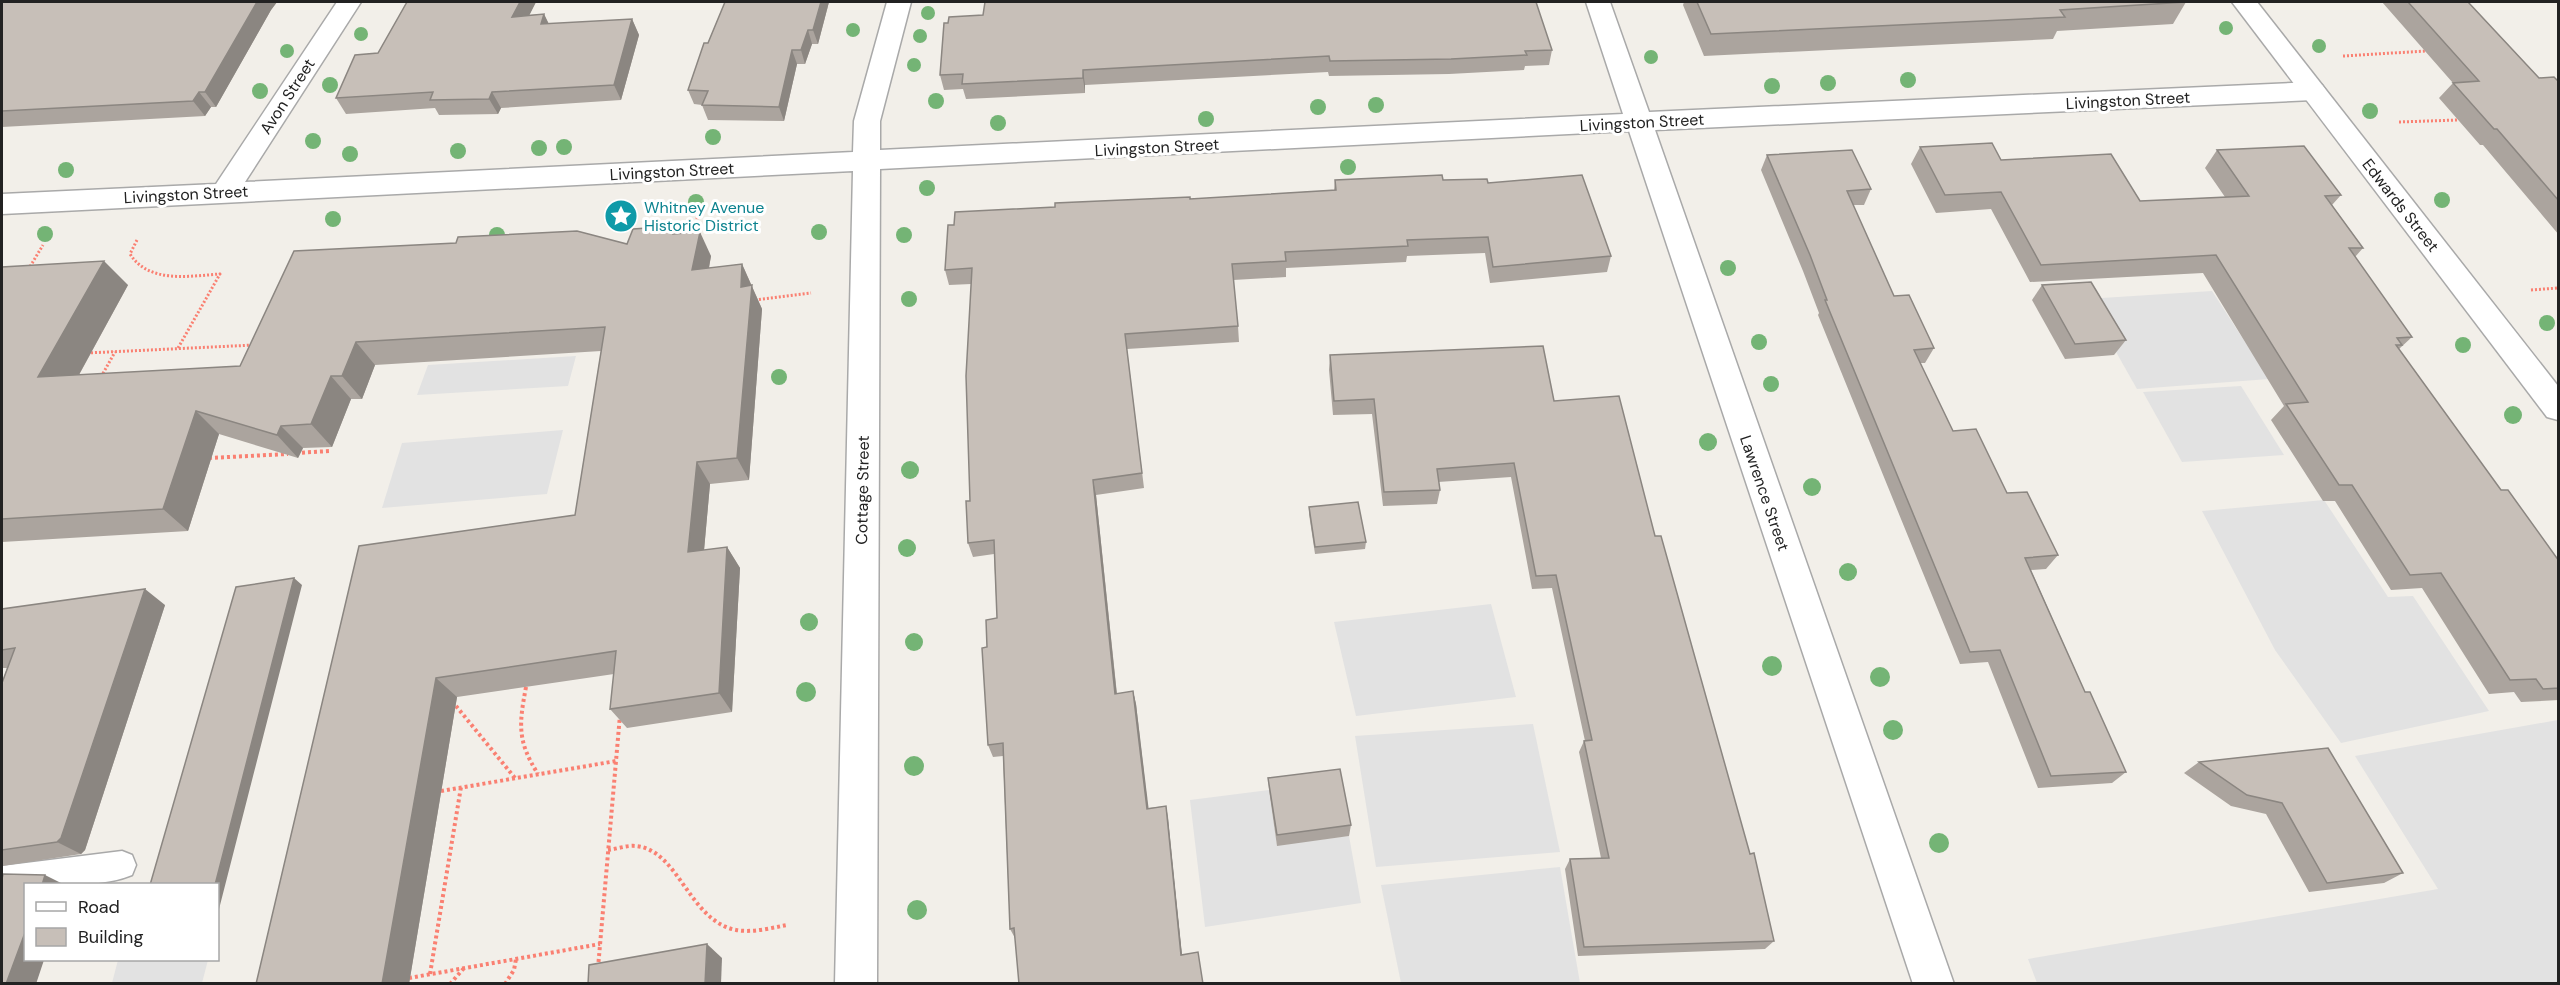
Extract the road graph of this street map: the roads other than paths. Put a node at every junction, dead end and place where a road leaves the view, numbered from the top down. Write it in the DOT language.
graph roads {
  1 [pos="349,2"];
  2 [pos="899,2"];
  3 [pos="1598,2"];
  4 [pos="2244,2"];
  5 [pos="2313,91"];
  6 [pos="1638,122"];
  7 [pos="865,162"];
  8 [pos="225,191"];
  9 [pos="2,204"];
  10 [pos="2559,408"];
  11 [pos="122,865"];
  12 [pos="2,880"];
  13 [pos="856,984"];
  14 [pos="1934,984"];
  1 -- 8 [label="street, Avon Street"];
  2 -- 7 [label="street, Cottage Street"];
  3 -- 6 [label="street, Lawrence Street"];
  4 -- 5 [label="street, Edwards Street"];
  5 -- 6 [label="street, Livingston Street"];
  5 -- 10 [label="street, Edwards Street"];
  6 -- 7 [label="street, Livingston Street"];
  6 -- 14 [label="street, Lawrence Street"];
  7 -- 8 [label="street, Livingston Street"];
  7 -- 13 [label="street, Cottage Street"];
  8 -- 9 [label="street, Livingston Street"];
  11 -- 12 [label="lane"];
}
